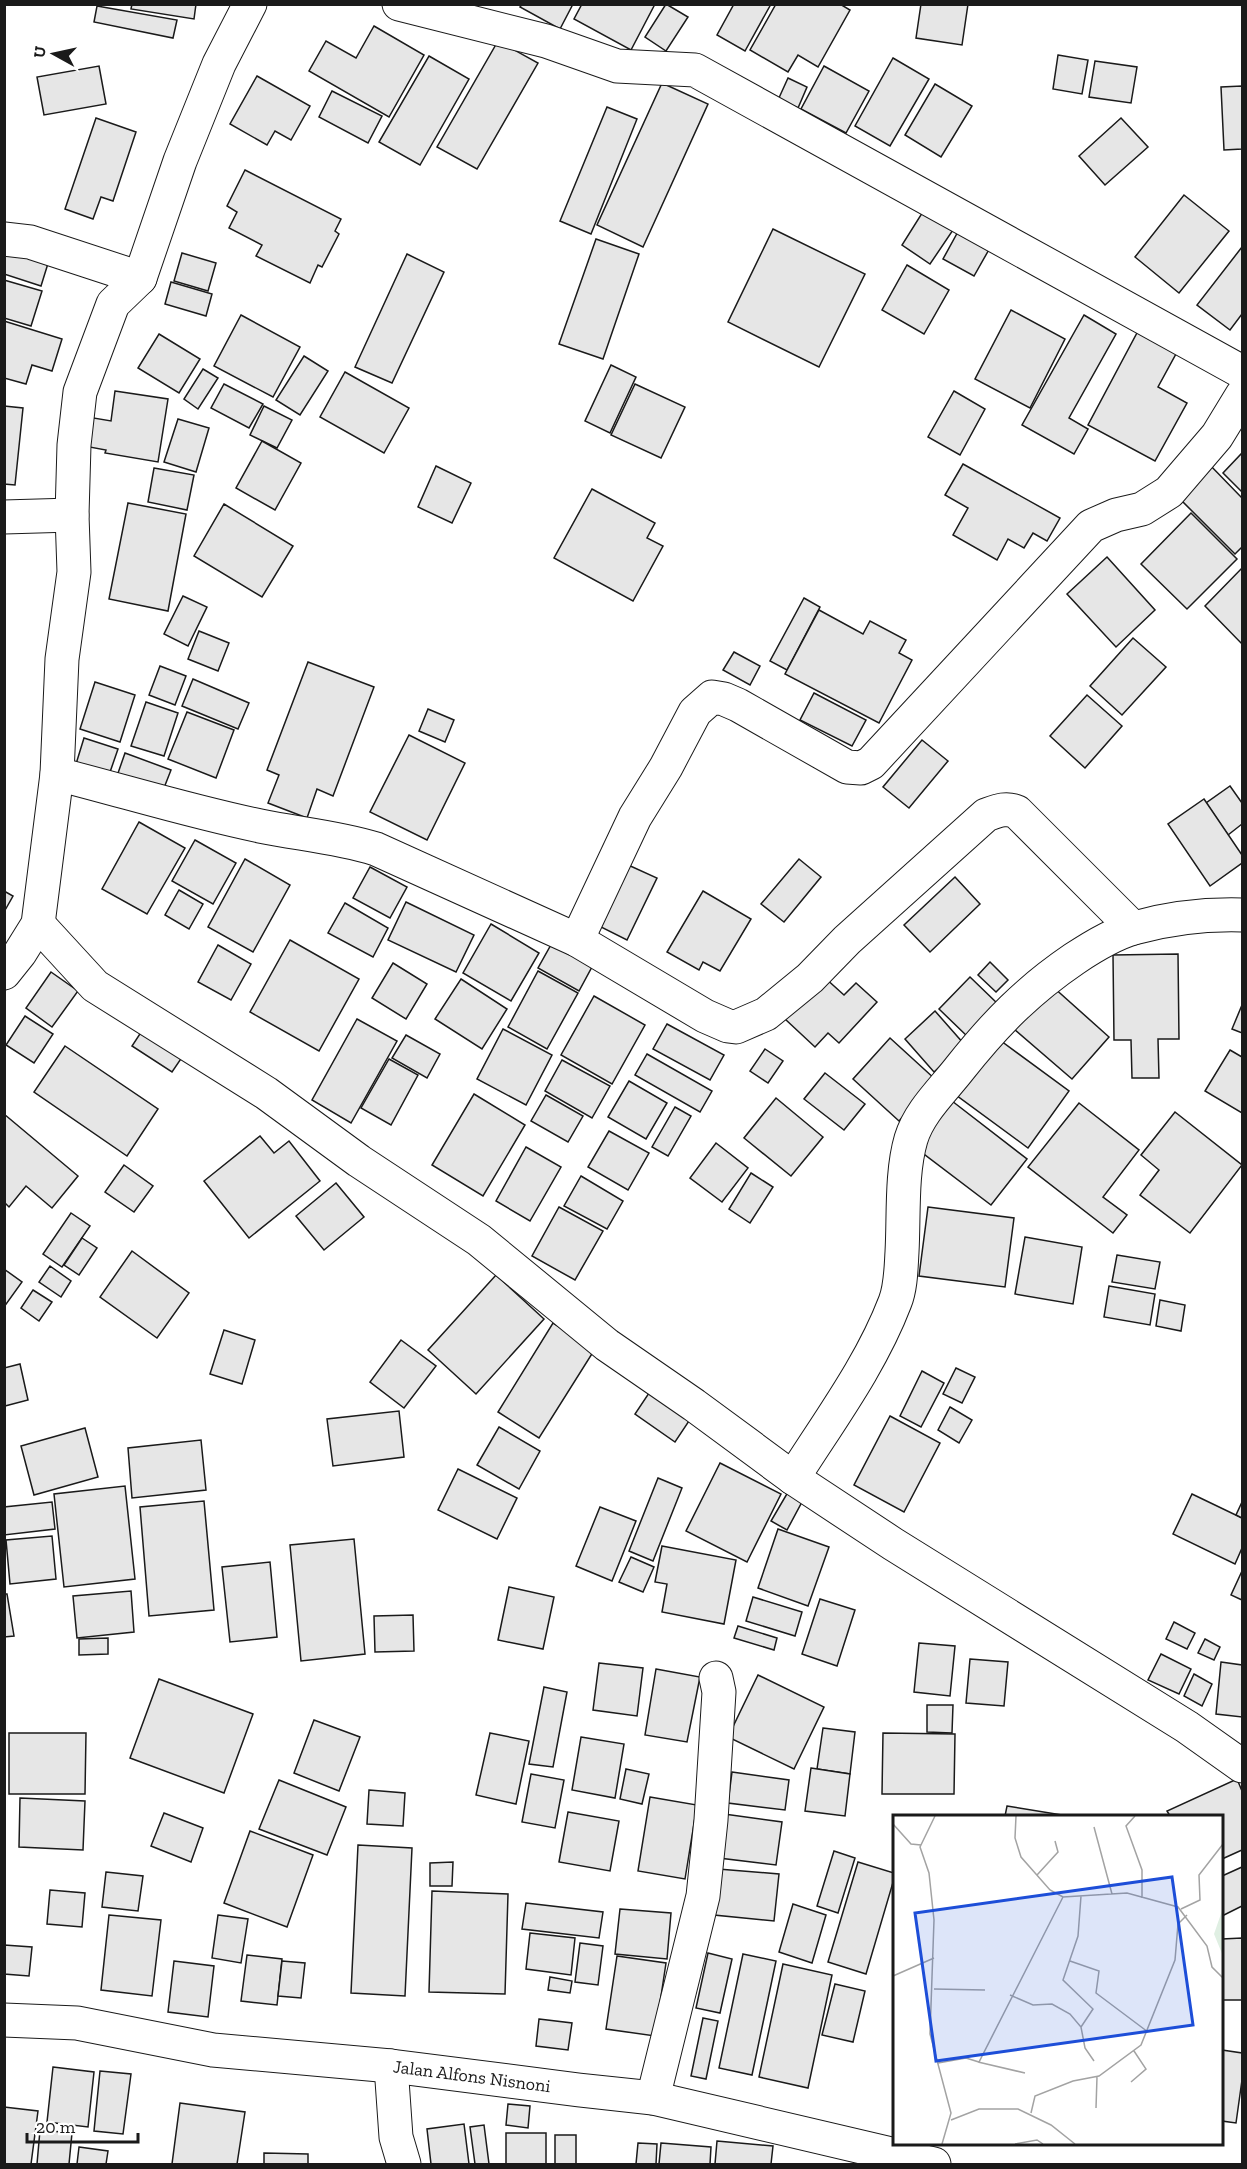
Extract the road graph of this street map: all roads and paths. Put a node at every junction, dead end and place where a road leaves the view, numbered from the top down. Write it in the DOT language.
graph roads {
  1 [pos="250,4"];
  2 [pos="399,4"];
  3 [pos="4,239"];
  4 [pos="140,278"];
  5 [pos="1242,372"];
  6 [pos="1242,395"];
  7 [pos="72,515"];
  8 [pos="4,517"];
  9 [pos="57,774"];
  10 [pos="1242,915"];
  11 [pos="38,924"];
  12 [pos="1133,928"];
  13 [pos="577,940"];
  14 [pos="4,973"];
  15 [pos="793,1478"];
  16 [pos="716,1677"];
  17 [pos="1242,1766"];
  18 [pos="4,2019"];
  19 [pos="391,2066"];
  20 [pos="653,2098"];
  21 [pos="404,2164"];
  22 [pos="934,2164"];
  1 -- 4 [label="street"];
  2 -- 5 [label="street"];
  3 -- 4 [label="street"];
  4 -- 7 [label="street"];
  6 -- 13 [label="street"];
  7 -- 8 [label="street"];
  7 -- 9 [label="street"];
  9 -- 11 [label="street"];
  9 -- 13 [label="street"];
  10 -- 12 [label="street"];
  11 -- 14 [label="street"];
  11 -- 15 [label="street"];
  12 -- 13 [label="street"];
  12 -- 15 [label="street"];
  15 -- 17 [label="street"];
  16 -- 20 [label="street"];
  18 -- 19 [label="street, Jalan Alfons Nisnoni"];
  19 -- 20 [label="street, Jalan Alfons Nisnoni"];
  19 -- 21 [label="street"];
  20 -- 22 [label="street, Jalan Alfons Nisnoni"];
}
